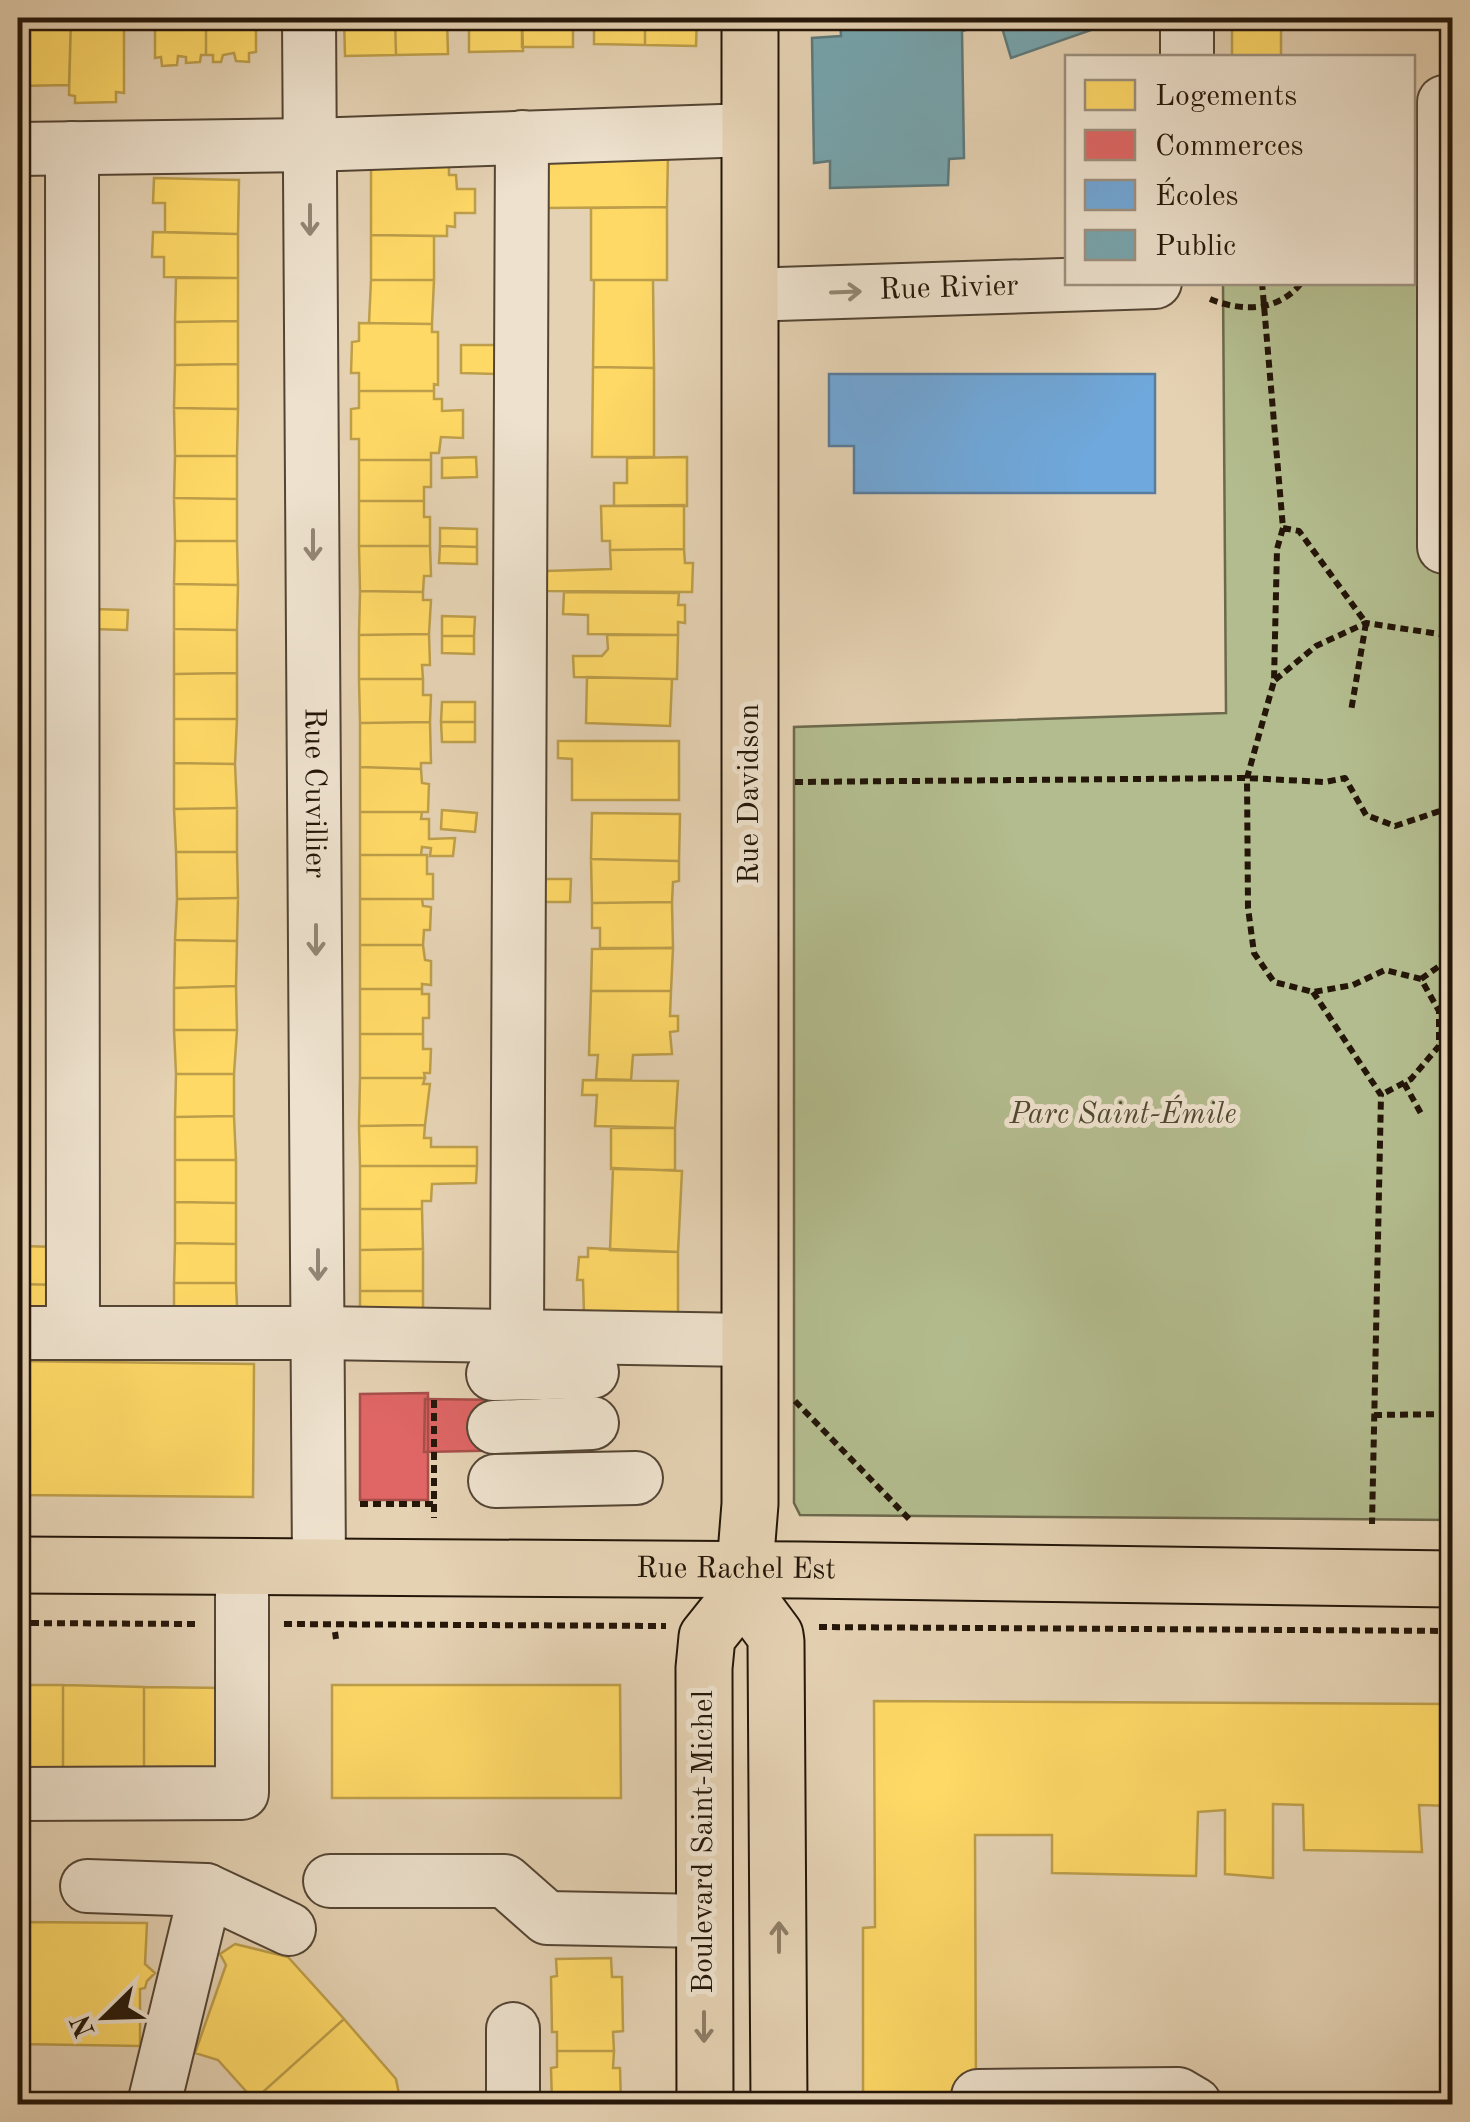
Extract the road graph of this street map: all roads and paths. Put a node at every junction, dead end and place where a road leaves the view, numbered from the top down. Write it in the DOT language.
graph roads {
  1 [pos="308,18"];
  2 [pos="750,18"];
  3 [pos="1187,18"];
  4 [pos="1187,55"];
  5 [pos="1436,102"];
  6 [pos="750,130"];
  7 [pos="522,137"];
  8 [pos="310,145"];
  9 [pos="72,148"];
  10 [pos="18,149"];
  11 [pos="1086,285"];
  12 [pos="1262,285"];
  13 [pos="1300,285"];
  14 [pos="749,295"];
  15 [pos="1210,299"];
  16 [pos="1266,307"];
  17 [pos="1284,528"];
  18 [pos="1444,547"];
  19 [pos="1366,623"];
  20 [pos="1452,636"];
  21 [pos="1274,681"];
  22 [pos="1351,711"];
  23 [pos="1247,778"];
  24 [pos="784,782"];
  25 [pos="1452,794"];
  26 [pos="1452,957"];
  27 [pos="1422,978"];
  28 [pos="1313,992"];
  29 [pos="1438,1030"];
  30 [pos="1449,1031"];
  31 [pos="1439,1046"];
  32 [pos="1452,1056"];
  33 [pos="1404,1083"];
  34 [pos="1381,1095"];
  35 [pos="1422,1117"];
  36 [pos="73,1332"];
  37 [pos="18,1333"];
  38 [pos="319,1333"];
  39 [pos="750,1340"];
  40 [pos="505,1355"];
  41 [pos="592,1372"];
  42 [pos="783,1388"];
  43 [pos="434,1400"];
  44 [pos="1452,1414"];
  45 [pos="1374,1415"];
  46 [pos="592,1423"];
  47 [pos="494,1427"];
  48 [pos="636,1478"];
  49 [pos="495,1481"];
  50 [pos="356,1487"];
  51 [pos="434,1504"];
  52 [pos="434,1518"];
  53 [pos="912,1522"];
  54 [pos="1372,1524"];
  55 [pos="18,1565"];
  56 [pos="242,1566"];
  57 [pos="318,1567"];
  58 [pos="1452,1580"];
  59 [pos="745,1582"];
  60 [pos="18,1794"];
  61 [pos="330,1881"];
  62 [pos="88,1886"];
  63 [pos="206,1890"];
  64 [pos="704,1921"];
  65 [pos="289,1929"];
  66 [pos="513,2028"];
  67 [pos="978,2096"];
  68 [pos="154,2104"];
  69 [pos="513,2104"];
  70 [pos="705,2104"];
  71 [pos="779,2104"];
  72 [pos="1195,2104"];
  1 -- 8 [label="street, Rue Cuvillier"];
  2 -- 6 [label="main road, Rue Davidson"];
  3 -- 4 [label="street"];
  5 -- 18 [label="street"];
  6 -- 7 [label="street"];
  6 -- 14 [label="main road, Rue Davidson"];
  7 -- 8 [label="street"];
  7 -- 40 [label="street"];
  8 -- 9 [label="street"];
  8 -- 38 [label="street, Rue Cuvillier, one-way"];
  9 -- 10 [label="street"];
  9 -- 36 [label="street"];
  14 -- 11 [label="street, Rue Rivier, one-way"];
  12 -- 16 [label="path"];
  13 -- 16 [label="path"];
  14 -- 39 [label="main road, Rue Davidson"];
  15 -- 16 [label="path"];
  16 -- 17 [label="path"];
  17 -- 19 [label="path"];
  17 -- 21 [label="path"];
  19 -- 20 [label="path"];
  19 -- 21 [label="path"];
  19 -- 22 [label="path"];
  21 -- 23 [label="path"];
  23 -- 24 [label="path"];
  23 -- 25 [label="path"];
  23 -- 28 [label="path"];
  26 -- 27 [label="path"];
  27 -- 28 [label="path"];
  27 -- 29 [label="path"];
  28 -- 34 [label="path"];
  29 -- 30 [label="path"];
  29 -- 31 [label="path"];
  31 -- 32 [label="path"];
  31 -- 33 [label="path"];
  33 -- 34 [label="path"];
  33 -- 35 [label="path"];
  34 -- 45 [label="path"];
  36 -- 37 [label="street"];
  36 -- 38 [label="street"];
  38 -- 40 [label="street"];
  38 -- 57 [label="street, Rue Cuvillier"];
  39 -- 40 [label="street"];
  39 -- 59 [label="main road, Rue Davidson"];
  40 -- 41 [label="street"];
  42 -- 53 [label="path"];
  43 -- 51 [label="path"];
  44 -- 45 [label="path"];
  45 -- 54 [label="path"];
  46 -- 47 [label="street"];
  48 -- 49 [label="street"];
  50 -- 51 [label="path"];
  51 -- 52 [label="path"];
  55 -- 56 [label="main road, Rue Rachel Est"];
  56 -- 57 [label="main road, Rue Rachel Est"];
  56 -- 60 [label="street"];
  57 -- 59 [label="main road, Rue Rachel Est"];
  58 -- 59 [label="main road, Rue Rachel Est"];
  59 -- 64 [label="main road, Boulevard Saint-Michel"];
  71 -- 59 [label="main road, one-way"];
  61 -- 64 [label="street"];
  62 -- 63 [label="street"];
  63 -- 65 [label="street"];
  63 -- 68 [label="street"];
  64 -- 70 [label="main road, Boulevard Saint-Michel, one-way"];
  66 -- 69 [label="street"];
  67 -- 72 [label="street"];
}
